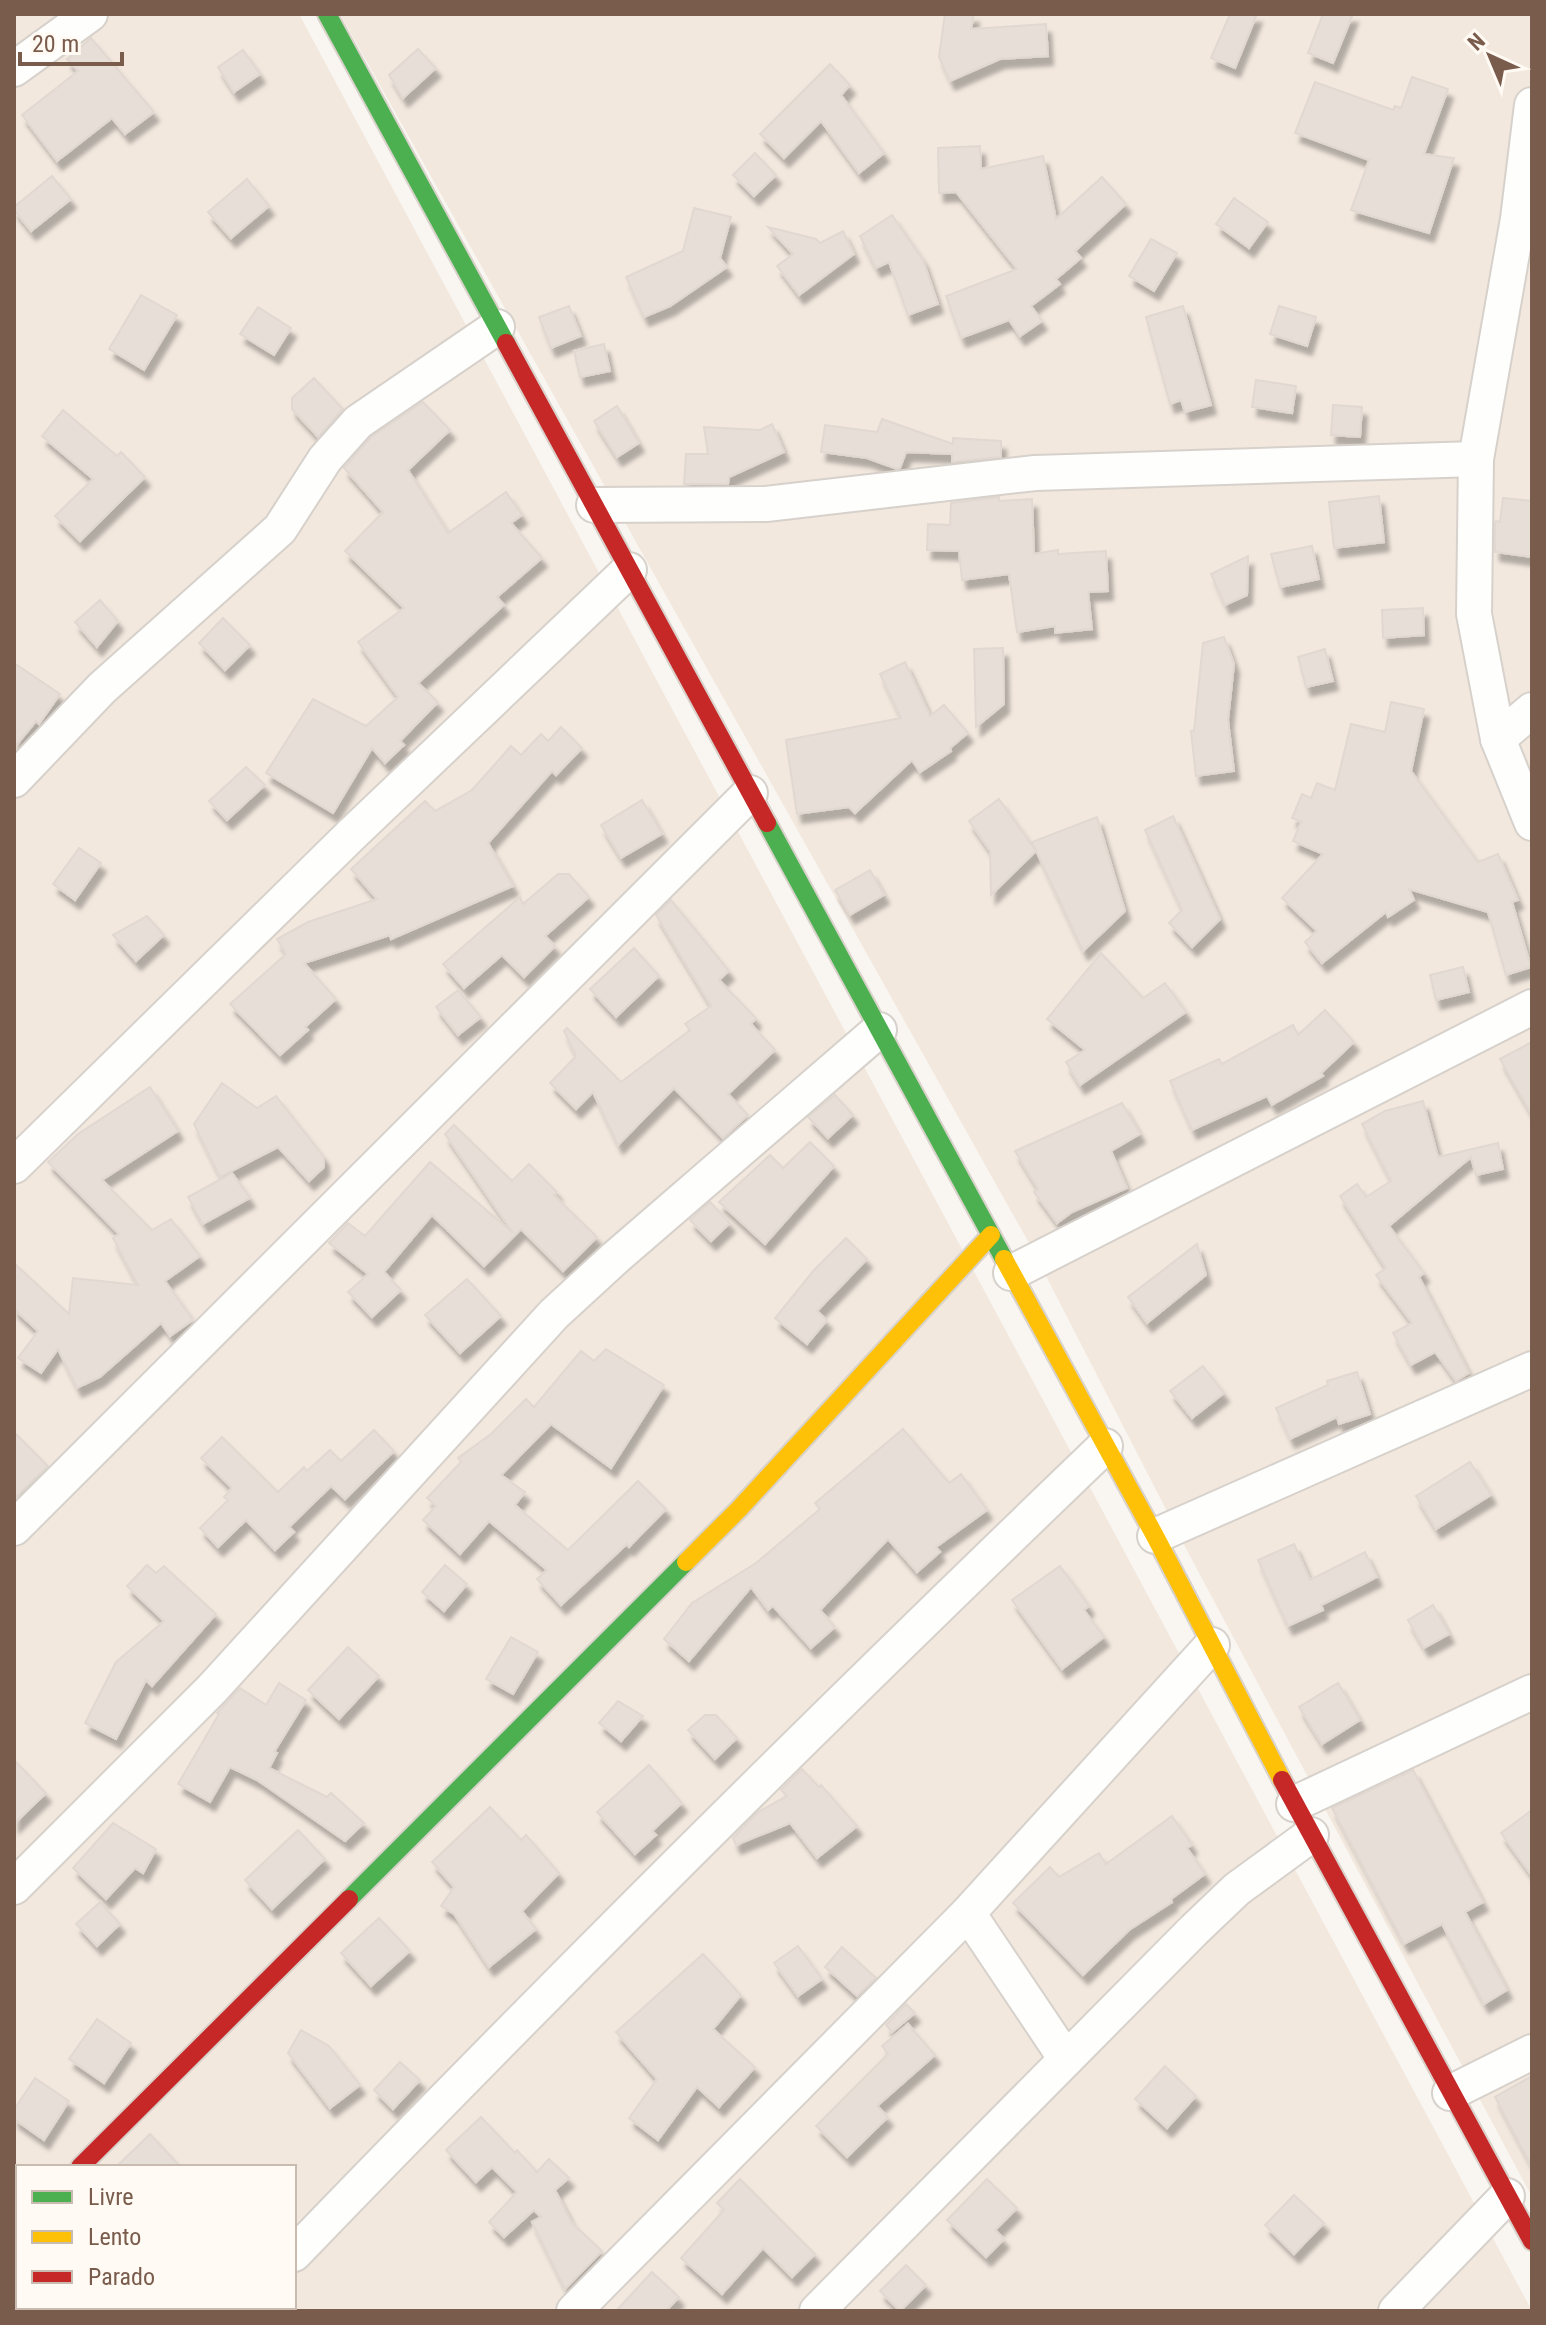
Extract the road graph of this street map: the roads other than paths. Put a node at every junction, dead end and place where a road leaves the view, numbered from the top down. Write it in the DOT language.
graph roads {
  1 [pos="90,14"];
  2 [pos="327,14"];
  3 [pos="14,69"];
  4 [pos="1532,105"];
  5 [pos="497,327"];
  6 [pos="1476,459"];
  7 [pos="594,505"];
  8 [pos="629,570"];
  9 [pos="1532,710"];
  10 [pos="1498,739"];
  11 [pos="14,780"];
  12 [pos="750,793"];
  13 [pos="1532,823"];
  14 [pos="1532,1007"];
  15 [pos="879,1030"];
  16 [pos="14,1166"];
  17 [pos="991,1235"];
  18 [pos="1011,1273"];
  19 [pos="1532,1369"];
  20 [pos="1105,1446"];
  21 [pos="14,1528"];
  22 [pos="1155,1536"];
  23 [pos="1212,1645"];
  24 [pos="1532,1692"];
  25 [pos="1294,1804"];
  26 [pos="1311,1835"];
  27 [pos="14,1887"];
  28 [pos="968,1913"];
  29 [pos="1532,2052"];
  30 [pos="1066,2059"];
  31 [pos="1450,2093"];
  32 [pos="82,2165"];
  33 [pos="1507,2196"];
  34 [pos="1532,2241"];
  35 [pos="296,2252"];
  36 [pos="574,2311"];
  37 [pos="817,2311"];
  38 [pos="1396,2311"];
  1 -- 3 [label="street"];
  2 -- 5 [label="street"];
  4 -- 6 [label="street"];
  5 -- 7 [label="street"];
  5 -- 11 [label="street"];
  6 -- 7 [label="street"];
  6 -- 10 [label="street"];
  7 -- 8 [label="street"];
  8 -- 12 [label="street"];
  8 -- 16 [label="street"];
  9 -- 10 [label="street"];
  10 -- 13 [label="street"];
  12 -- 15 [label="street"];
  12 -- 21 [label="street"];
  14 -- 18 [label="street"];
  15 -- 17 [label="street"];
  15 -- 27 [label="street"];
  17 -- 18 [label="street"];
  17 -- 32 [label="street"];
  18 -- 20 [label="street"];
  19 -- 22 [label="street"];
  20 -- 22 [label="street"];
  20 -- 35 [label="street"];
  22 -- 23 [label="street"];
  23 -- 25 [label="street"];
  23 -- 28 [label="street"];
  24 -- 25 [label="street"];
  25 -- 26 [label="street"];
  26 -- 30 [label="street"];
  26 -- 31 [label="street"];
  28 -- 30 [label="street"];
  28 -- 36 [label="street"];
  29 -- 31 [label="street"];
  30 -- 37 [label="street"];
  31 -- 33 [label="street"];
  33 -- 34 [label="street"];
  33 -- 38 [label="street"];
}
